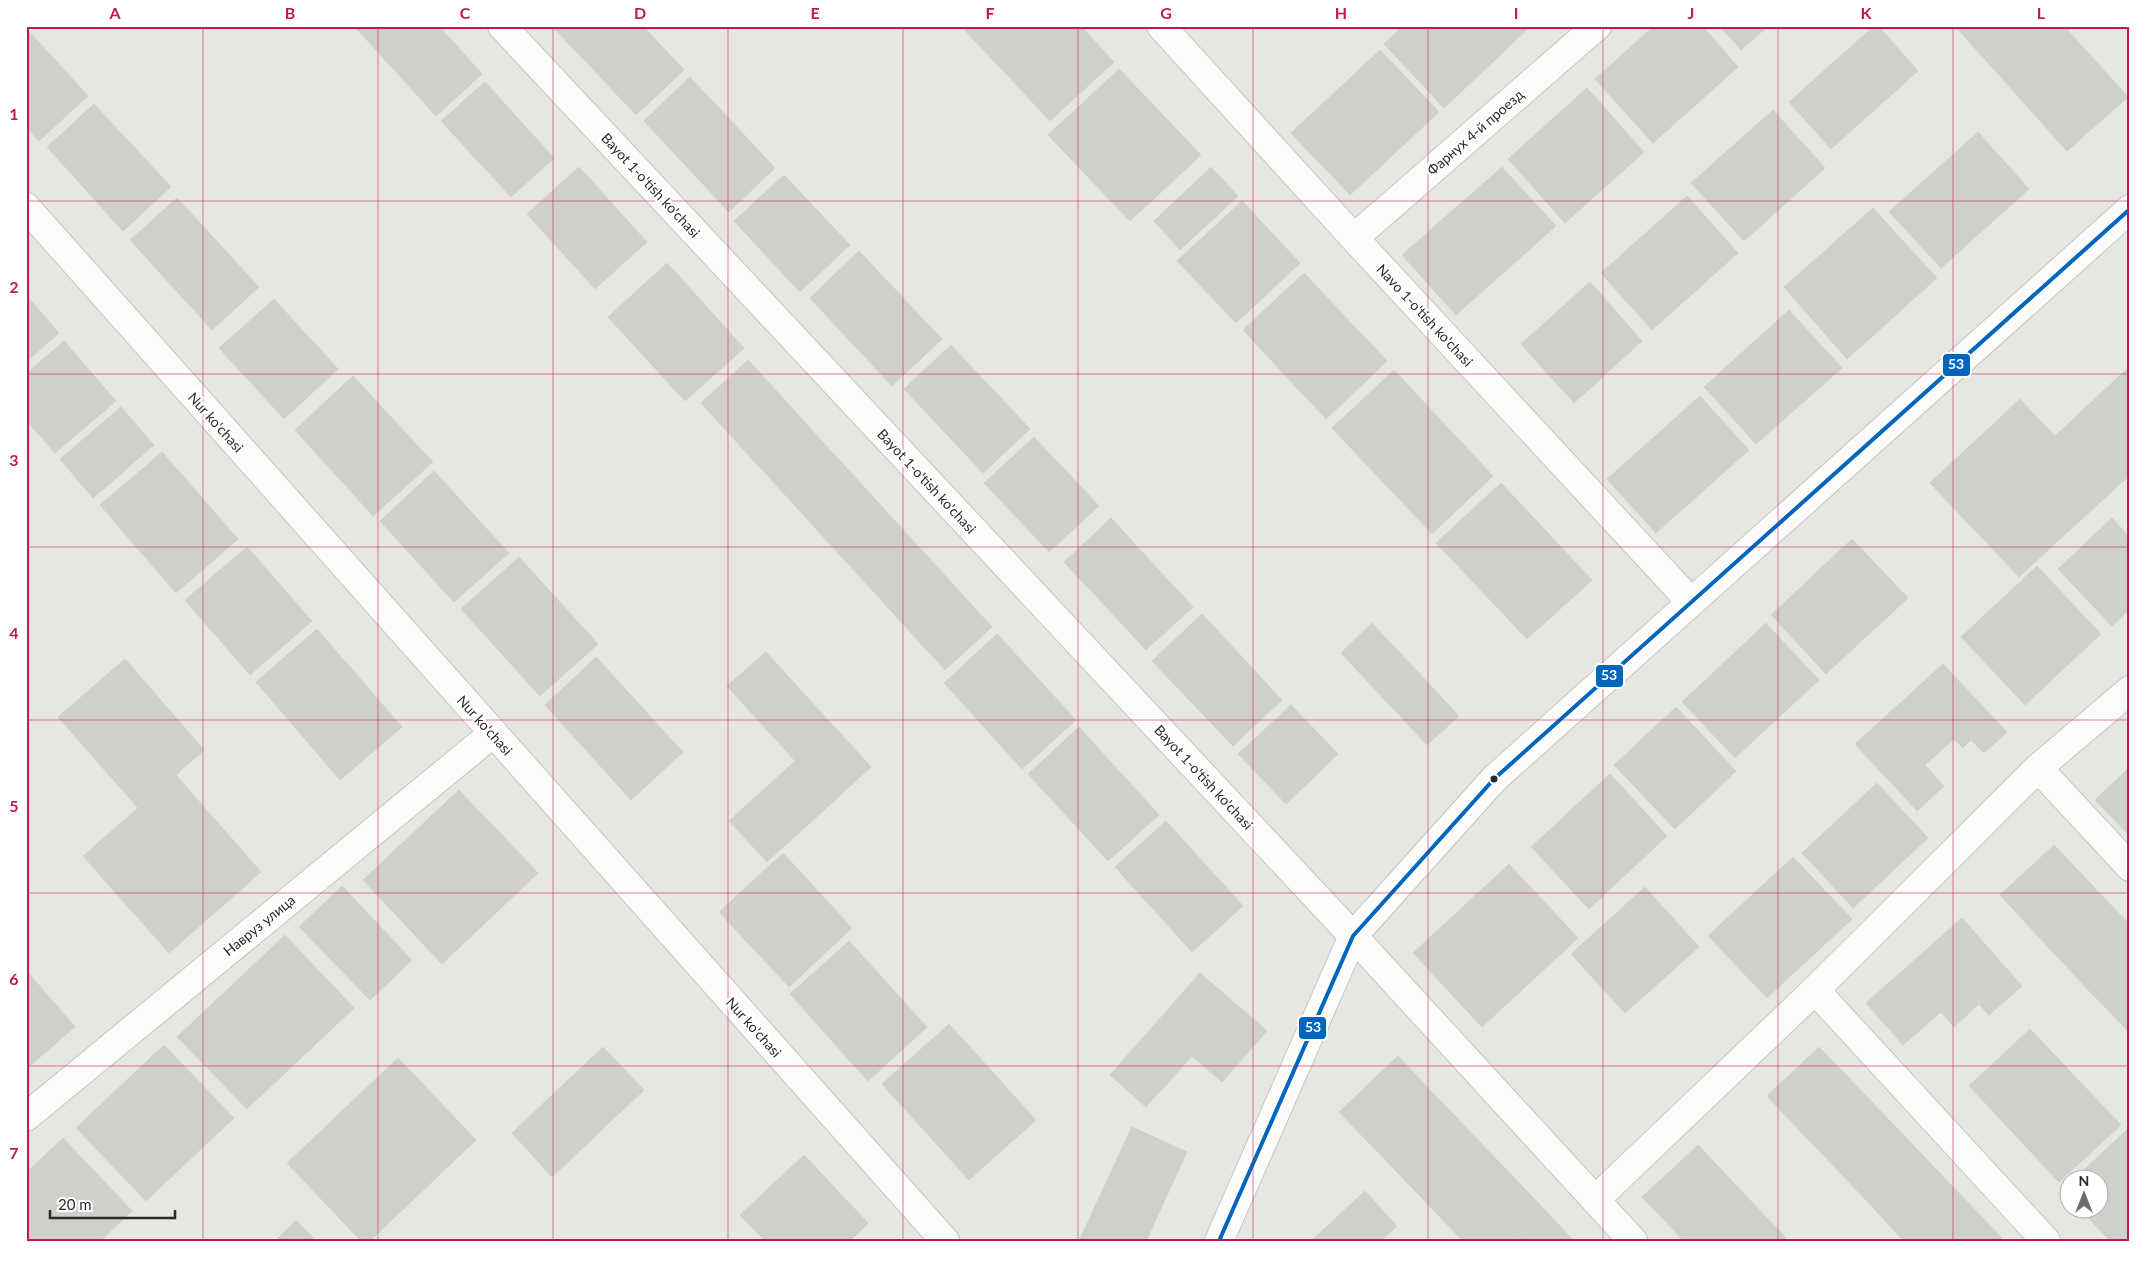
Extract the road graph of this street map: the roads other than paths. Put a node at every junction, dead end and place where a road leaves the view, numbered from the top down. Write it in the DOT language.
graph roads {
  1 [pos="502,26"];
  2 [pos="1161,26"];
  3 [pos="1597,26"];
  4 [pos="26,208"];
  5 [pos="2130,209"];
  6 [pos="1354,238"];
  7 [pos="1691,602"];
  8 [pos="2130,690"];
  9 [pos="492,734"];
  10 [pos="2038,768"];
  11 [pos="2130,867"];
  12 [pos="1353,936"];
  13 [pos="1815,990"];
  14 [pos="26,1117"];
  15 [pos="1595,1200"];
  16 [pos="945,1241"];
  17 [pos="1219,1241"];
  18 [pos="1633,1241"];
  19 [pos="2046,1241"];
  1 -- 12 [label="street, Bayot 1-o'tish ko'chasi"];
  2 -- 6 [label="street, Navo 1-o'tish ko'chasi"];
  3 -- 6 [label="street, Фарнух 4-й проезд"];
  4 -- 9 [label="street, Nur ko'chasi"];
  5 -- 7 [label="street"];
  6 -- 7 [label="street, Navo 1-o'tish ko'chasi"];
  7 -- 12 [label="street"];
  8 -- 10 [label="street"];
  9 -- 14 [label="street, Навруз улица"];
  9 -- 16 [label="street, Nur ko'chasi"];
  10 -- 11 [label="street"];
  10 -- 13 [label="street"];
  12 -- 15 [label="street, Bayot 1-o'tish ko'chasi"];
  12 -- 17 [label="street"];
  13 -- 15 [label="street"];
  13 -- 19 [label="street"];
  15 -- 18 [label="street, Bayot 1-o'tish ko'chasi"];
}
